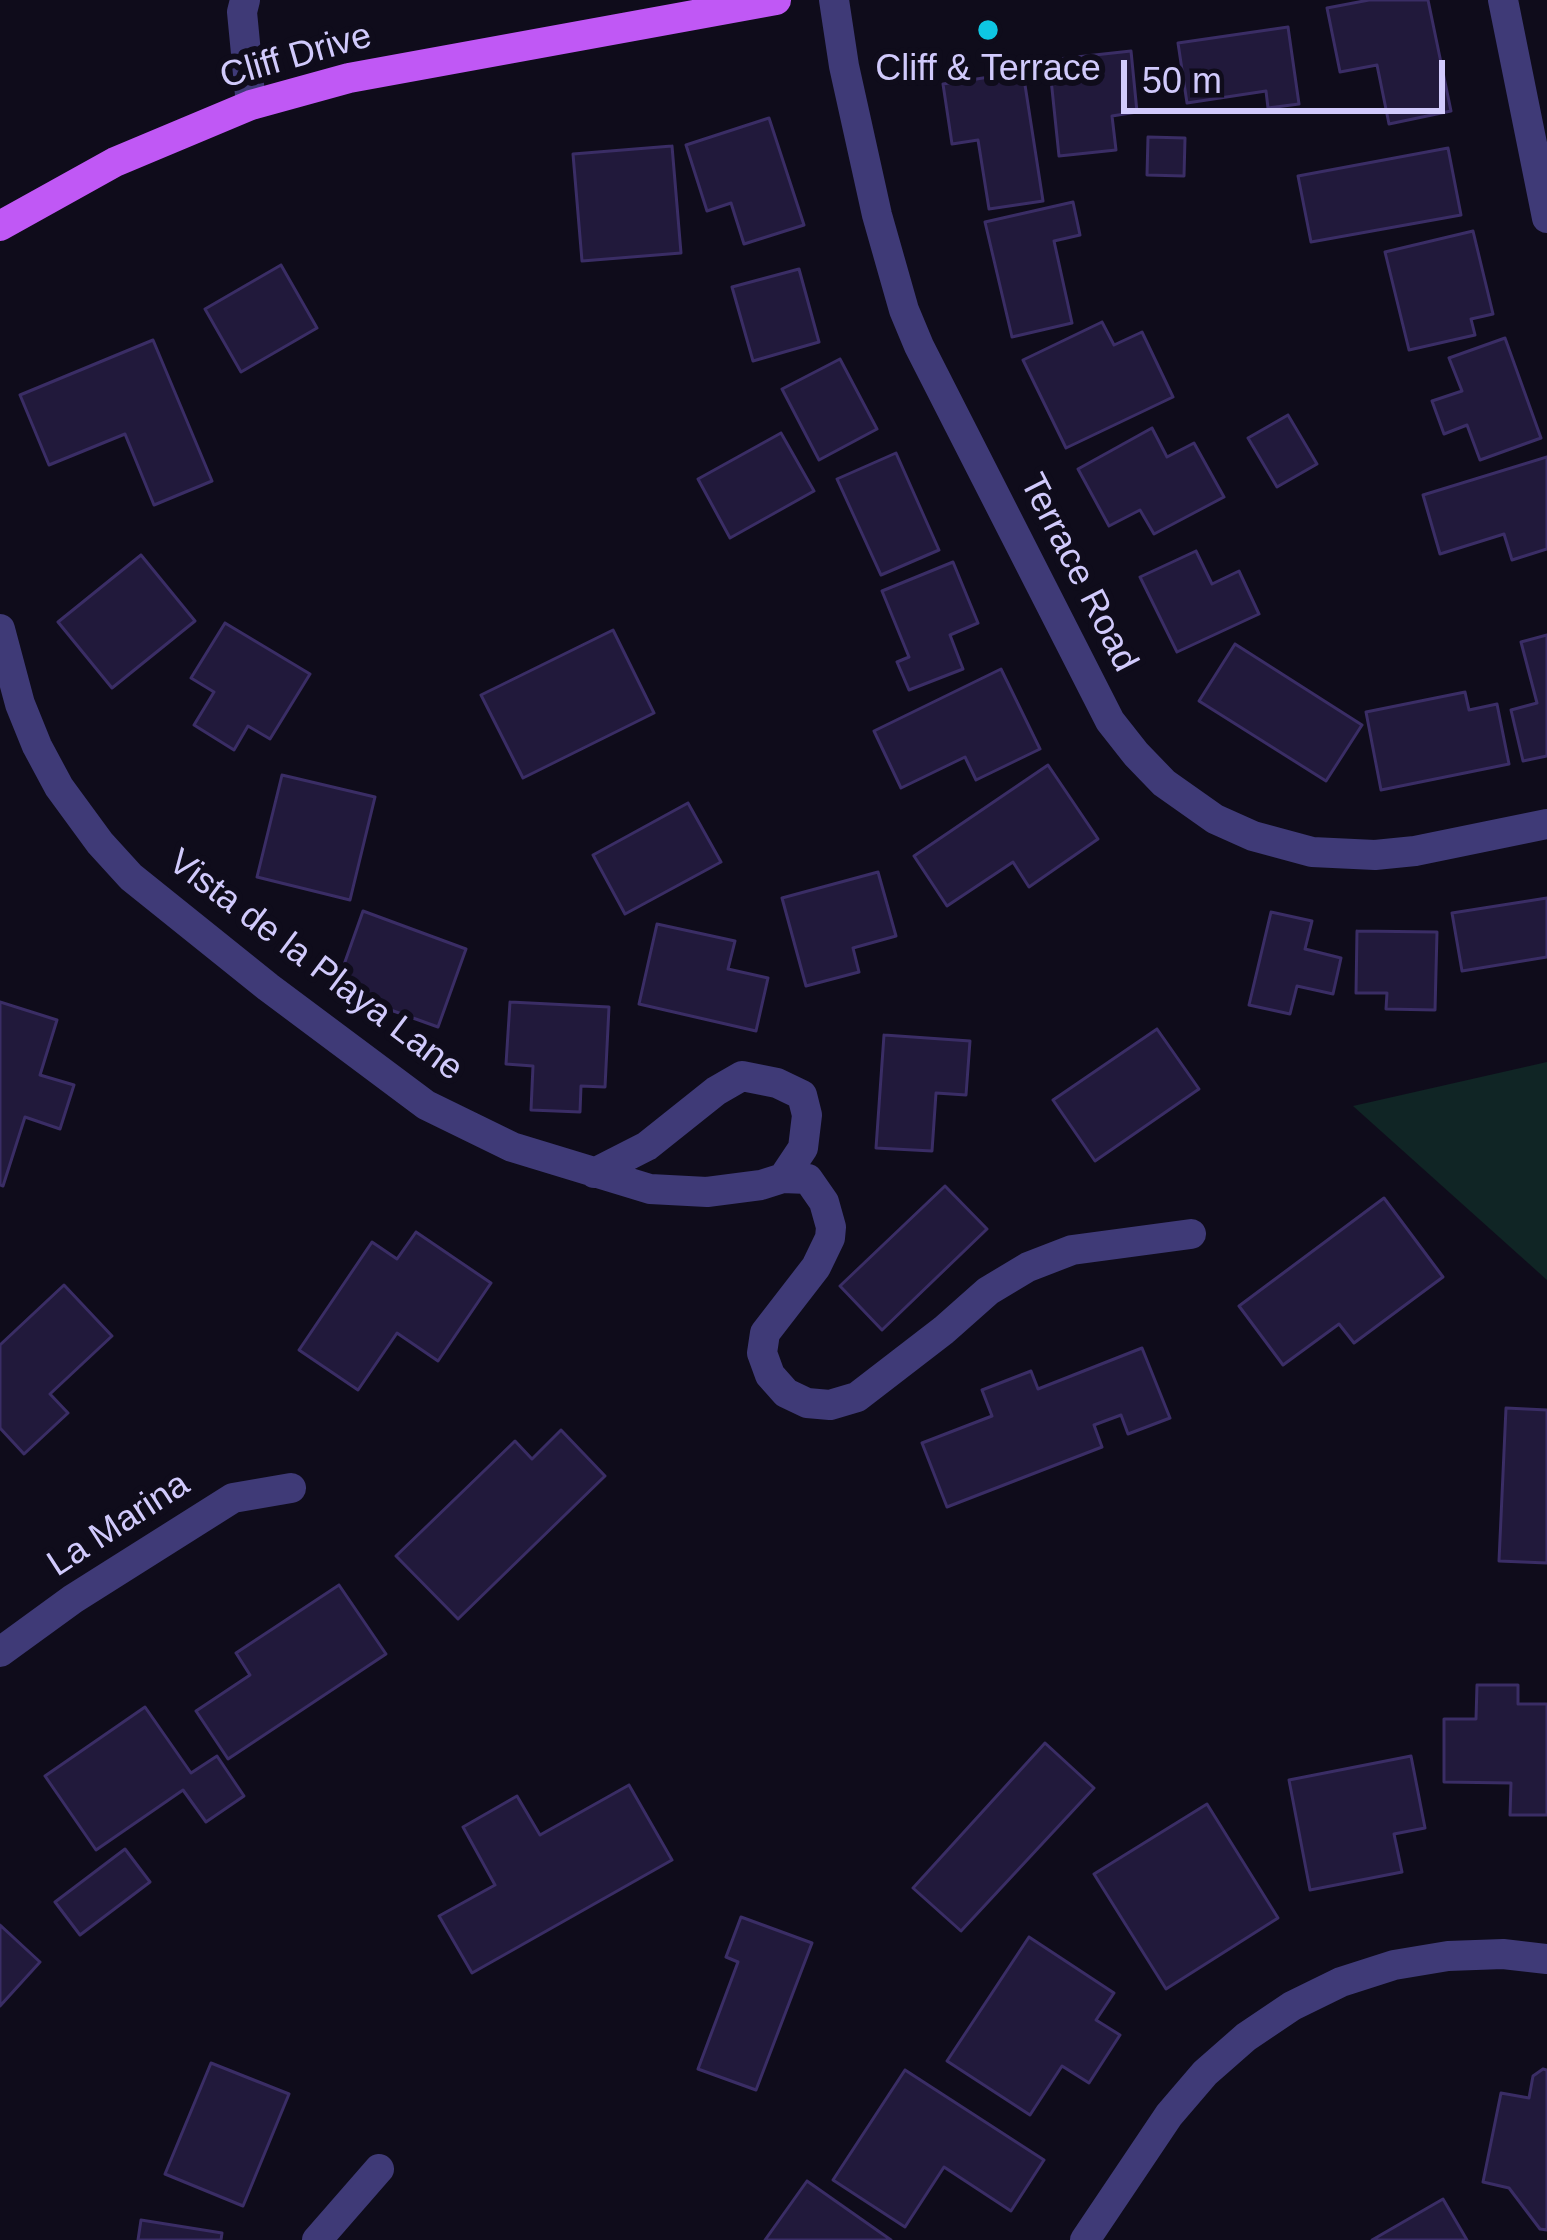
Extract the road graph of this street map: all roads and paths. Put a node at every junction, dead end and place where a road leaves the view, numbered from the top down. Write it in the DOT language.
graph roads {
  1 [pos="244,0"];
  2 [pos="776,0"];
  3 [pos="834,0"];
  4 [pos="1503,0"];
  5 [pos="251,105"];
  6 [pos="1547,218"];
  7 [pos="0,226"];
  8 [pos="0,629"];
  9 [pos="1547,824"];
  10 [pos="594,1173"];
  11 [pos="783,1178"];
  12 [pos="1191,1234"];
  13 [pos="291,1488"];
  14 [pos="0,1652"];
  15 [pos="1547,1959"];
  16 [pos="379,2169"];
  17 [pos="317,2240"];
  18 [pos="1085,2240"];
  1 -- 5 [label="street"];
  2 -- 5 [label="main road, Cliff Drive"];
  3 -- 9 [label="street, Terrace Road"];
  4 -- 6 [label="street"];
  5 -- 7 [label="main road, Cliff Drive"];
  8 -- 10 [label="street, Vista de la Playa Lane"];
  10 -- 11 [label="street, Vista de la Playa Lane"];
  10 -- 11 [label="street"];
  11 -- 12 [label="street"];
  13 -- 14 [label="street, La Marina"];
  15 -- 18 [label="street"];
  16 -- 17 [label="street"];
}
